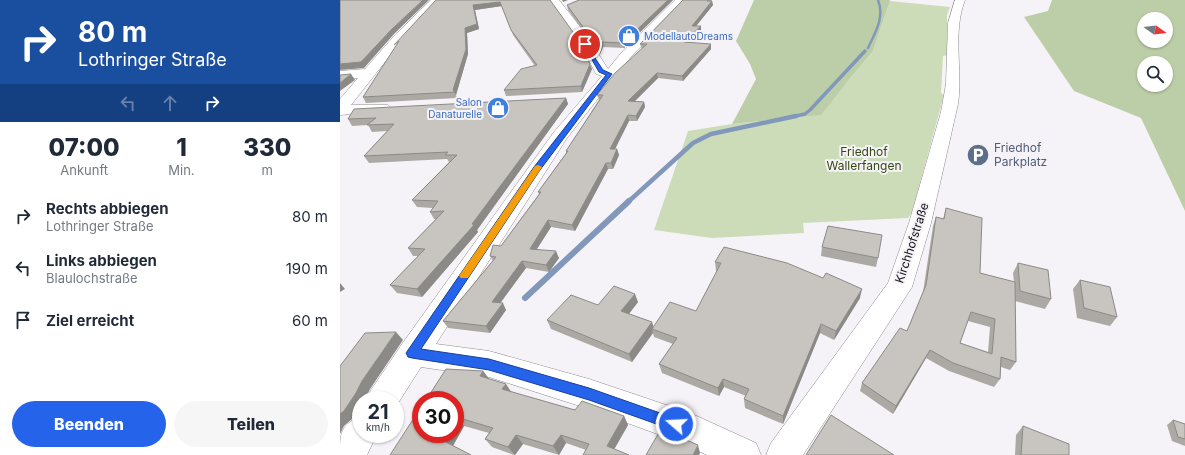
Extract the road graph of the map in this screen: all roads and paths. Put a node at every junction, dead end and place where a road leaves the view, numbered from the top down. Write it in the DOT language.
graph roads {
  1 [pos="436,0"];
  2 [pos="680,0"];
  3 [pos="960,0"];
  4 [pos="562,4"];
  5 [pos="370,73"];
  6 [pos="340,74"];
  7 [pos="609,74"];
  8 [pos="395,108"];
  9 [pos="340,110"];
  10 [pos="412,353"];
  11 [pos="388,391"];
  12 [pos="354,443"];
  13 [pos="347,455"];
  14 [pos="744,455"];
  15 [pos="783,455"];
  1 -- 5 [label="street"];
  2 -- 7 [label="street"];
  3 -- 15 [label="street, Kirchhofstraße"];
  4 -- 7 [label="street"];
  5 -- 6 [label="street"];
  5 -- 9 [label="street"];
  7 -- 10 [label="street"];
  8 -- 9 [label="street"];
  10 -- 11 [label="street"];
  10 -- 14 [label="street"];
  12 -- 13 [label="street"];
}
